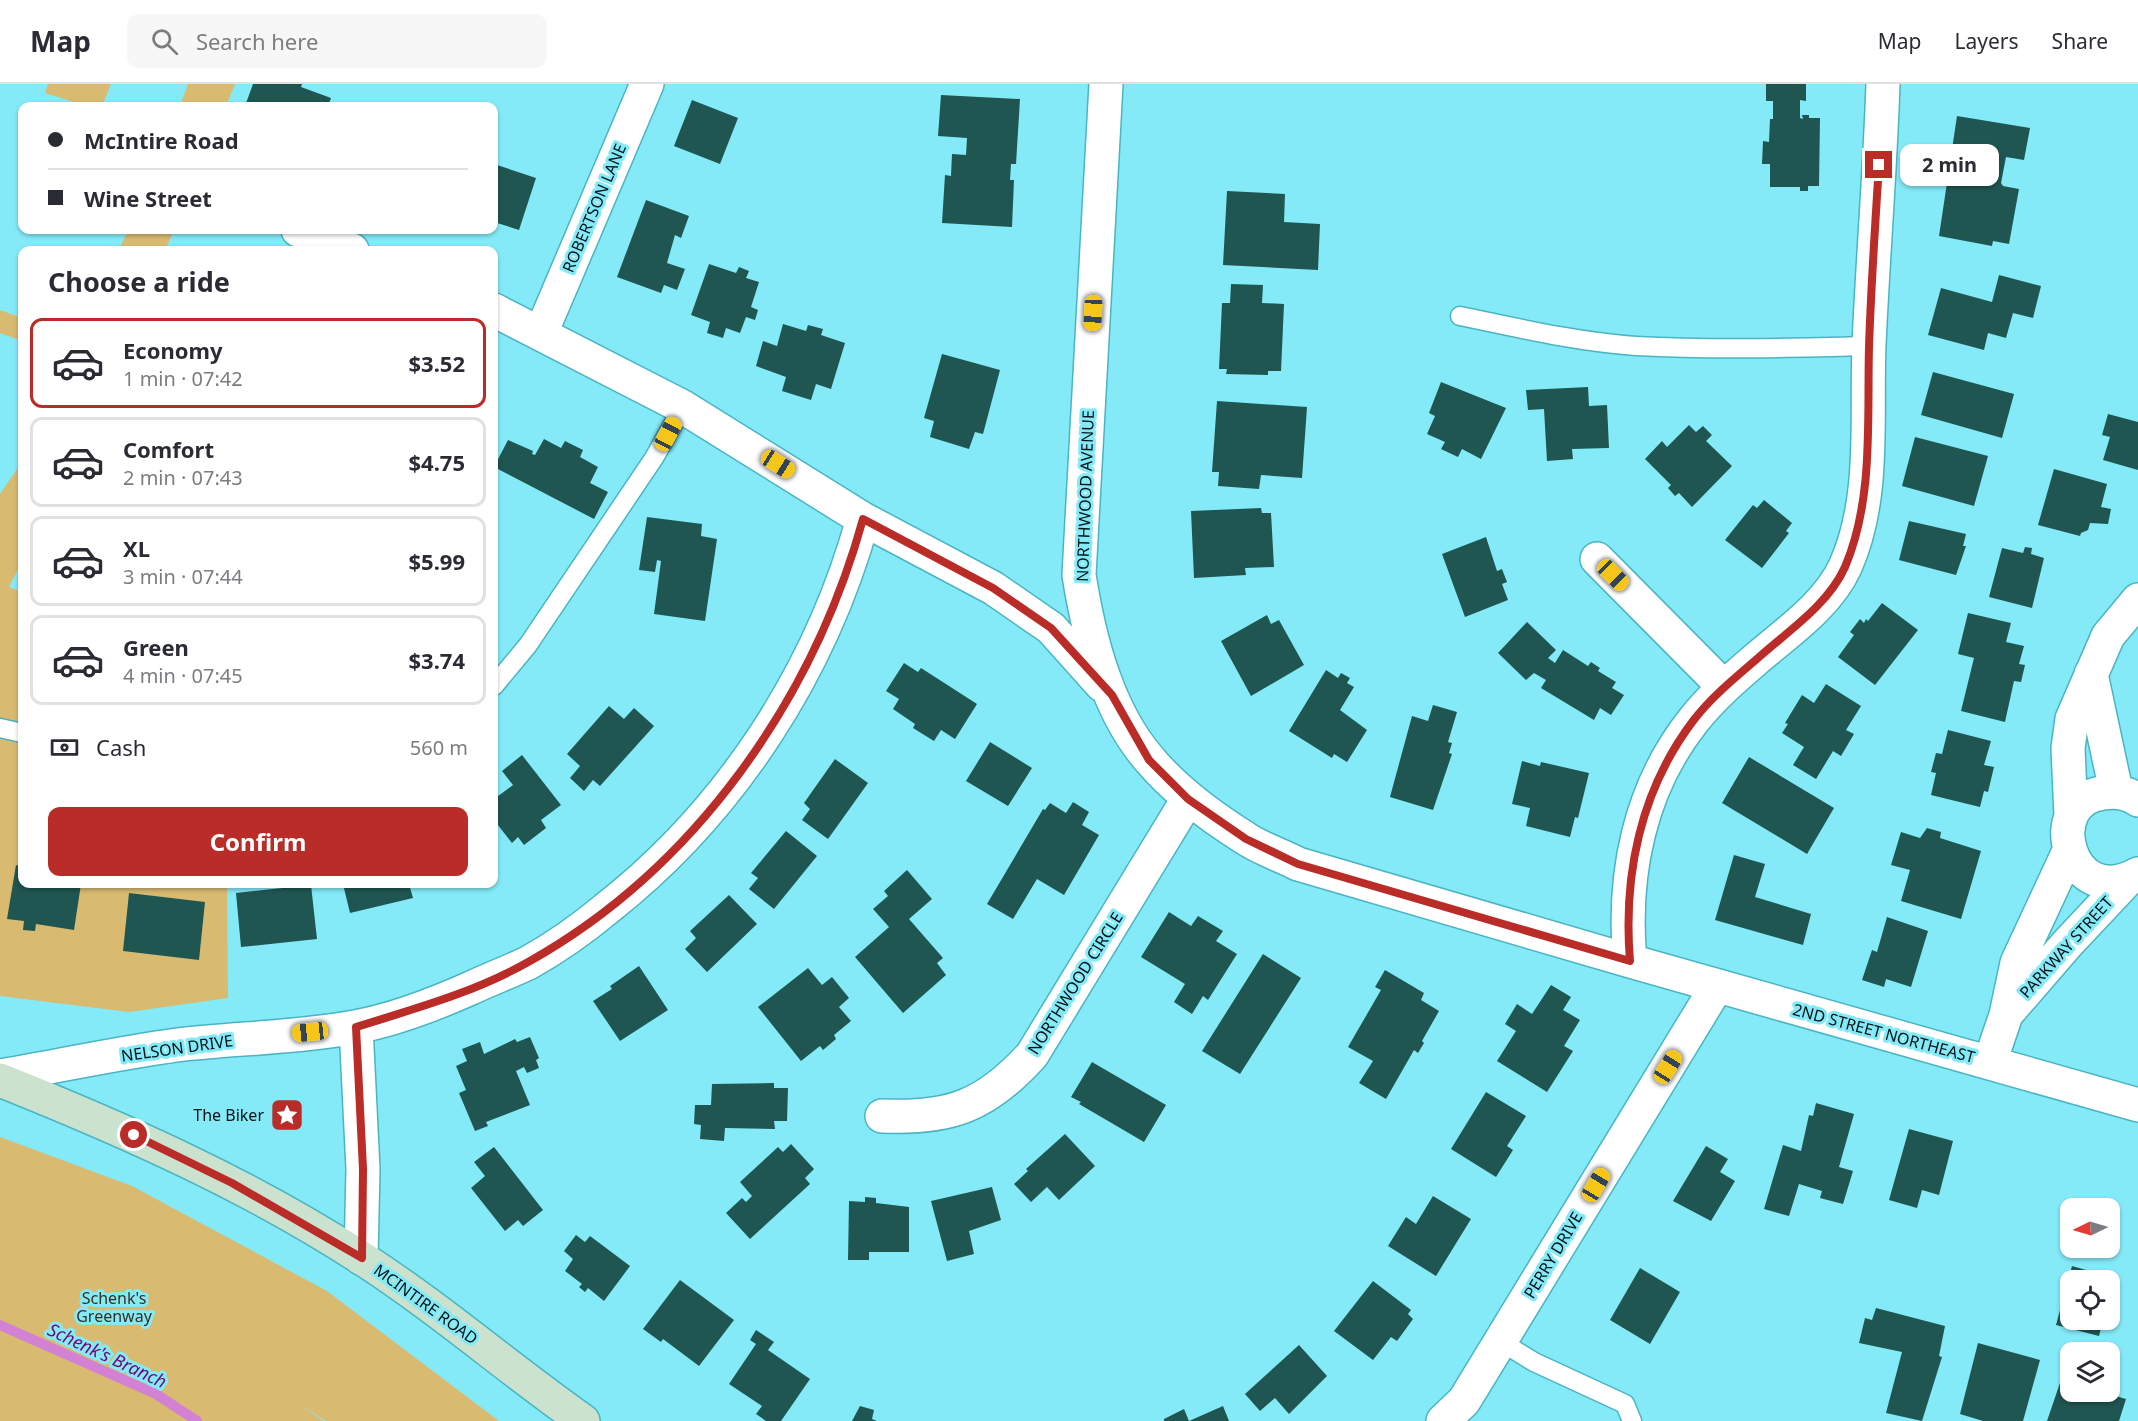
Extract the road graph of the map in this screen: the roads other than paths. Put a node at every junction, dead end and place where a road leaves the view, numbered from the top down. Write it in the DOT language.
graph roads {
  1 [pos="647,84"];
  2 [pos="1106,84"];
  3 [pos="1882,84"];
  4 [pos="309,234"];
  5 [pos="341,246"];
  6 [pos="498,312"];
  7 [pos="1460,316"];
  8 [pos="541,333"];
  9 [pos="1869,346"];
  10 [pos="683,407"];
  11 [pos="863,519"];
  12 [pos="1597,559"];
  13 [pos="2138,600"];
  14 [pos="2091,674"];
  15 [pos="498,681"];
  16 [pos="1724,687"];
  17 [pos="1112,695"];
  18 [pos="0,728"];
  19 [pos="18,731"];
  20 [pos="2127,796"];
  21 [pos="1188,799"];
  22 [pos="2071,816"];
  23 [pos="2069,851"];
  24 [pos="2132,877"];
  25 [pos="1630,961"];
  26 [pos="1717,986"];
  27 [pos="2006,1015"];
  28 [pos="356,1027"];
  29 [pos="1990,1062"];
  30 [pos="0,1078"];
  31 [pos="2138,1105"];
  32 [pos="882,1116"];
  33 [pos="362,1258"];
  34 [pos="1500,1341"];
  35 [pos="1454,1414"];
  36 [pos="583,1421"];
  37 [pos="1632,1421"];
  1 -- 8 [label="street, ROBERTSON LANE"];
  2 -- 17 [label="street, NORTHWOOD AVENUE"];
  3 -- 9 [label="street"];
  4 -- 5 [label="street"];
  6 -- 8 [label="street"];
  7 -- 9 [label="lane"];
  8 -- 10 [label="street"];
  9 -- 16 [label="street"];
  10 -- 11 [label="street"];
  10 -- 15 [label="lane"];
  11 -- 17 [label="street"];
  11 -- 28 [label="street, NELSON DRIVE"];
  12 -- 16 [label="street"];
  13 -- 14 [label="street"];
  14 -- 20 [label="street"];
  14 -- 22 [label="street"];
  16 -- 25 [label="street"];
  17 -- 21 [label="street, NORTHWOOD AVENUE"];
  18 -- 19 [label="lane"];
  20 -- 22 [label="street"];
  21 -- 25 [label="street, NORTHWOOD AVENUE"];
  21 -- 32 [label="street, NORTHWOOD CIRCLE"];
  22 -- 23 [label="street"];
  23 -- 24 [label="street"];
  23 -- 27 [label="street, PARKWAY STREET"];
  24 -- 27 [label="street, PARKWAY STREET"];
  25 -- 26 [label="street, 2ND STREET NORTHEAST"];
  26 -- 29 [label="street, 2ND STREET NORTHEAST"];
  26 -- 34 [label="street, PERRY DRIVE"];
  27 -- 29 [label="street, PARKWAY STREET"];
  28 -- 30 [label="street, NELSON DRIVE"];
  28 -- 33 [label="street"];
  29 -- 31 [label="street, 2ND STREET NORTHEAST"];
  30 -- 33 [label="main road, MCINTIRE ROAD"];
  33 -- 36 [label="main road, MCINTIRE ROAD"];
  34 -- 35 [label="street, PERRY DRIVE"];
  34 -- 37 [label="lane"];
}
